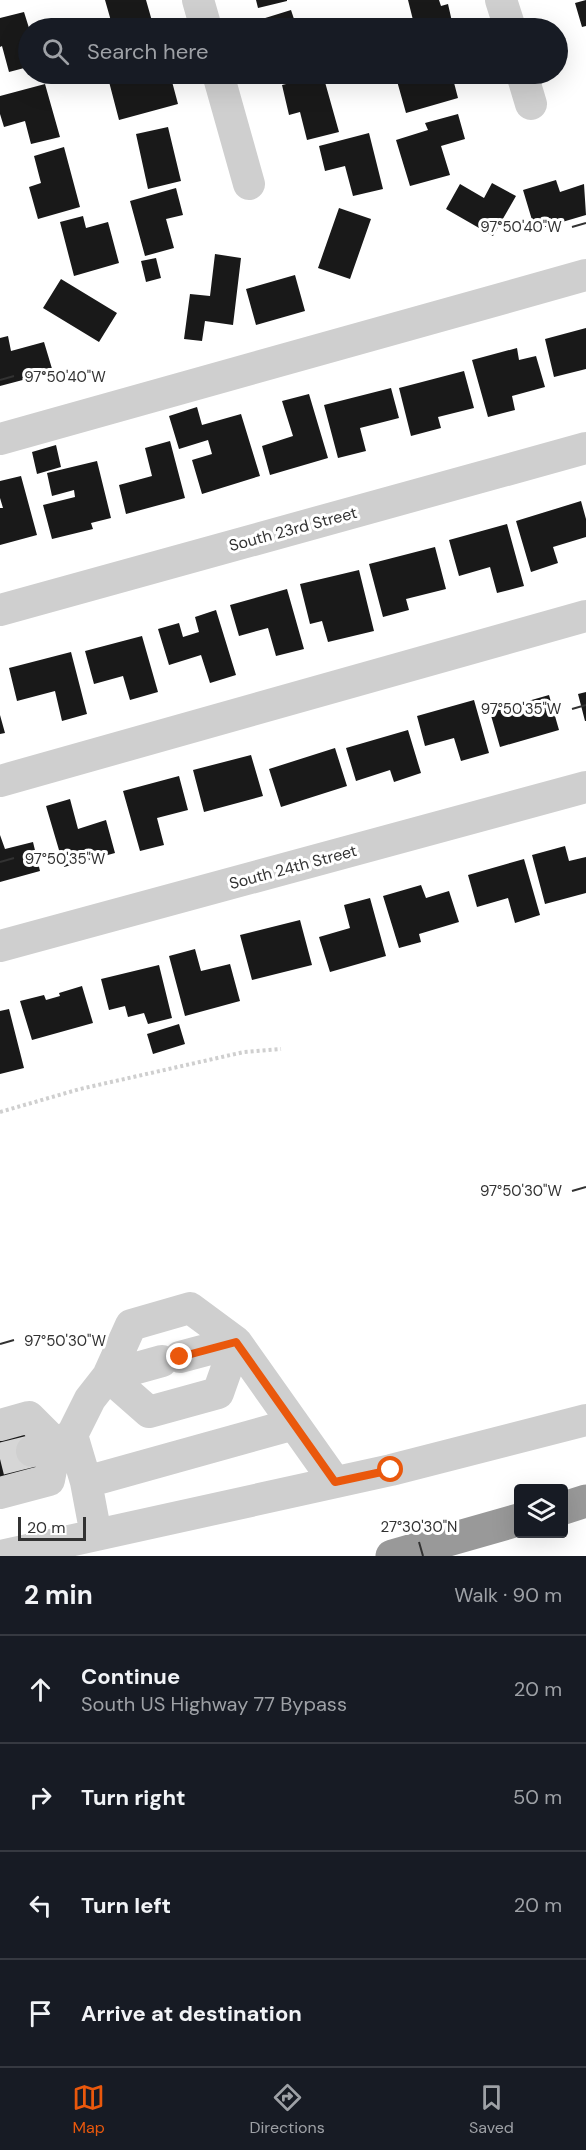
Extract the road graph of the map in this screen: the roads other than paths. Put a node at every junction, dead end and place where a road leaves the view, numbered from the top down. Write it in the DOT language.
graph roads {
  1 [pos="198,0"];
  2 [pos="501,0"];
  3 [pos="203,18"];
  4 [pos="507,18"];
  5 [pos="221,84"];
  6 [pos="525,84"];
  7 [pos="531,104"];
  8 [pos="249,184"];
  9 [pos="586,275"];
  10 [pos="0,439"];
  11 [pos="586,448"];
  12 [pos="0,610"];
  13 [pos="586,616"];
  14 [pos="0,781"];
  15 [pos="586,787"];
  16 [pos="0,946"];
  17 [pos="236,1342"];
  18 [pos="108,1376"];
  19 [pos="586,1420"];
  20 [pos="294,1424"];
  21 [pos="0,1425"];
  22 [pos="53,1443"];
  23 [pos="86,1482"];
  24 [pos="335,1482"];
  25 [pos="0,1493"];
  26 [pos="586,1501"];
  27 [pos="568,1507"];
  28 [pos="514,1521"];
  29 [pos="96,1535"];
  30 [pos="14,1554"];
  31 [pos="392,1556"];
  1 -- 3 [label="street"];
  2 -- 4 [label="street"];
  5 -- 8 [label="street"];
  6 -- 7 [label="street"];
  9 -- 10 [label="street"];
  11 -- 12 [label="street, South 23rd Street"];
  13 -- 14 [label="street"];
  15 -- 16 [label="street, South 24th Street"];
  17 -- 18 [label="street"];
  17 -- 18 [label="street"];
  17 -- 18 [label="street"];
  17 -- 20 [label="street"];
  18 -- 22 [label="street"];
  19 -- 24 [label="street"];
  20 -- 23 [label="street"];
  20 -- 24 [label="street"];
  21 -- 22 [label="street"];
  22 -- 23 [label="street"];
  22 -- 25 [label="street"];
  23 -- 29 [label="street"];
  24 -- 29 [label="street"];
  26 -- 27 [label="highway"];
  28 -- 31 [label="highway"];
  29 -- 30 [label="street"];
}
